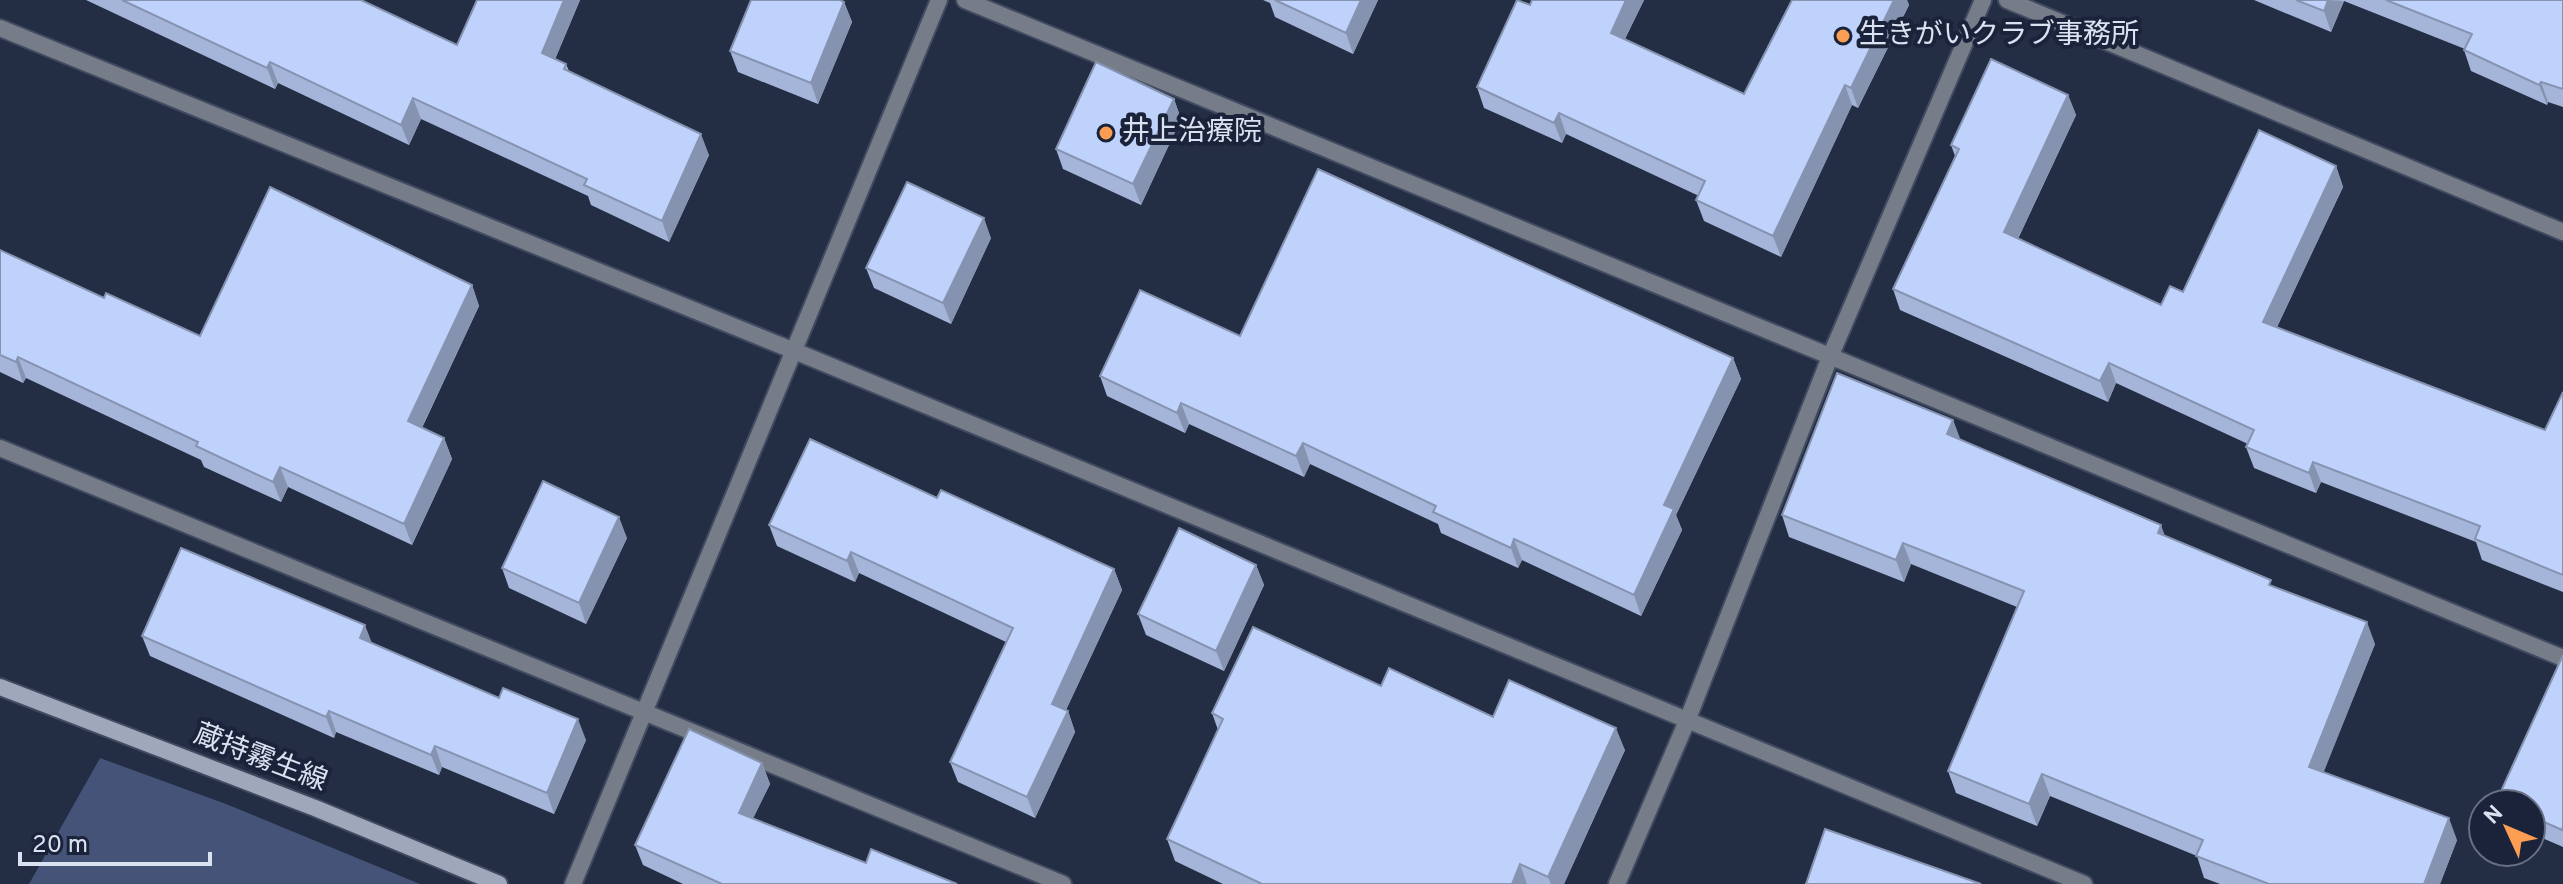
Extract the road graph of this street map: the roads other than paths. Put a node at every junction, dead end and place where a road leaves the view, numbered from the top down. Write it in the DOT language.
graph roads {
  1 [pos="939,0"];
  2 [pos="965,0"];
  3 [pos="1983,0"];
  4 [pos="2007,0"];
  5 [pos="0,28"];
  6 [pos="2563,232"];
  7 [pos="792,350"];
  8 [pos="1830,357"];
  9 [pos="0,448"];
  10 [pos="2563,658"];
  11 [pos="0,687"];
  12 [pos="645,714"];
  13 [pos="1687,721"];
  14 [pos="499,884"];
  15 [pos="573,884"];
  16 [pos="1063,884"];
  17 [pos="1617,884"];
  18 [pos="2084,884"];
  1 -- 7 [label="street"];
  2 -- 8 [label="street"];
  3 -- 8 [label="street"];
  4 -- 6 [label="street"];
  5 -- 7 [label="street"];
  7 -- 12 [label="street"];
  7 -- 13 [label="street"];
  8 -- 10 [label="street"];
  8 -- 13 [label="street"];
  9 -- 12 [label="street"];
  11 -- 14 [label="main road, 蔵持霧生線"];
  12 -- 15 [label="street"];
  12 -- 16 [label="street"];
  13 -- 17 [label="street"];
  13 -- 18 [label="street"];
}
